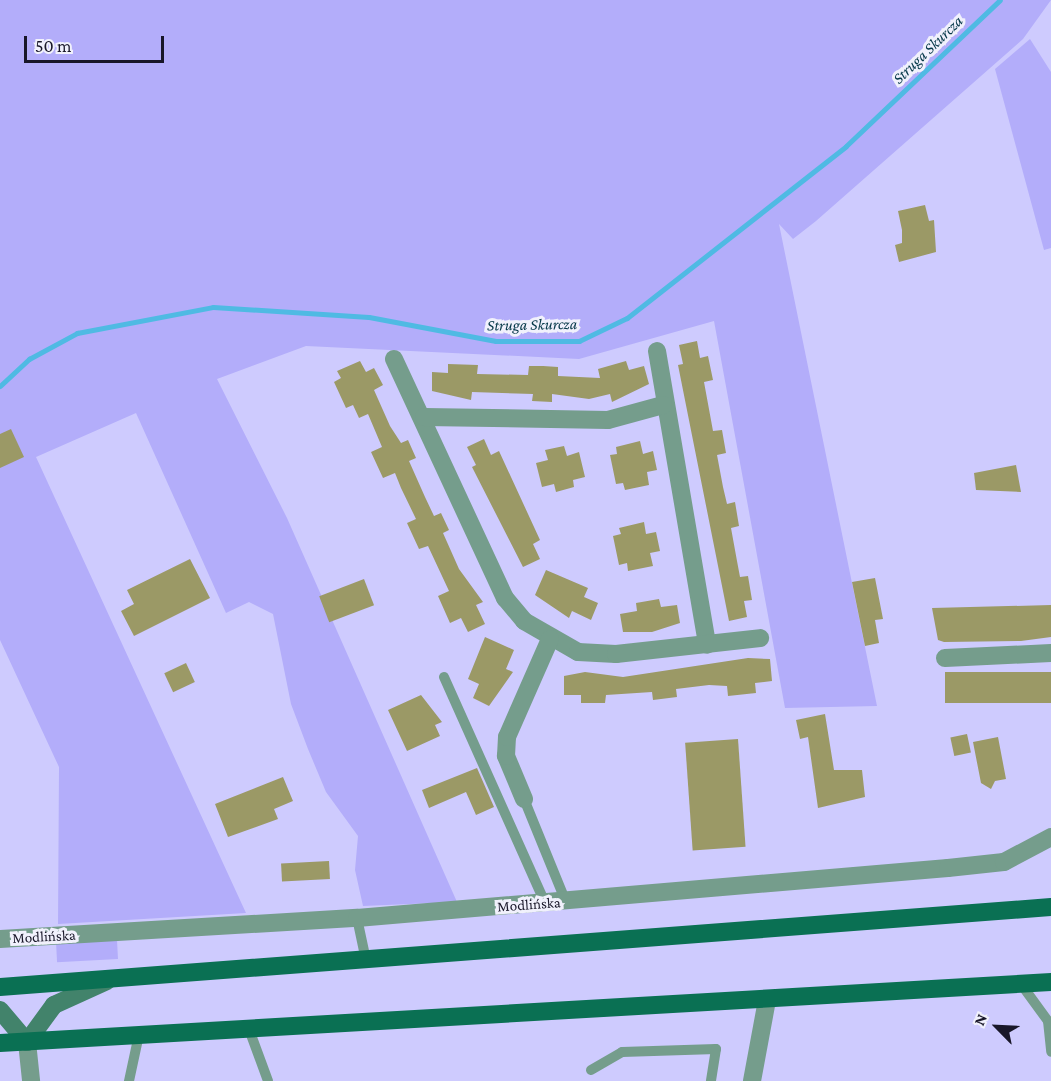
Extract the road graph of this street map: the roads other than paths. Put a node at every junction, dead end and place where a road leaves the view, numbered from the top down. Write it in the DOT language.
graph roads {
  1 [pos="657,351"];
  2 [pos="394,359"];
  3 [pos="663,405"];
  4 [pos="424,417"];
  5 [pos="760,638"];
  6 [pos="550,639"];
  7 [pos="707,645"];
  8 [pos="1051,652"];
  9 [pos="945,658"];
  10 [pos="444,676"];
  11 [pos="524,799"];
  12 [pos="1051,837"];
  13 [pos="566,902"];
  14 [pos="545,903"];
  15 [pos="1051,907"];
  16 [pos="357,918"];
  17 [pos="0,939"];
  18 [pos="365,957"];
  19 [pos="107,981"];
  20 [pos="1051,982"];
  21 [pos="1021,984"];
  22 [pos="0,987"];
  23 [pos="767,1000"];
  24 [pos="0,1010"];
  25 [pos="250,1032"];
  26 [pos="138,1039"];
  27 [pos="27,1042"];
  28 [pos="0,1043"];
  29 [pos="1051,1052"];
  30 [pos="591,1070"];
  31 [pos="31,1081"];
  32 [pos="129,1081"];
  33 [pos="268,1081"];
  34 [pos="711,1081"];
  35 [pos="752,1081"];
  1 -- 3 [label="street"];
  2 -- 4 [label="street"];
  3 -- 4 [label="street"];
  3 -- 7 [label="street"];
  4 -- 6 [label="street"];
  5 -- 7 [label="street"];
  6 -- 7 [label="street"];
  6 -- 11 [label="street"];
  8 -- 9 [label="street"];
  10 -- 14 [label="lane"];
  11 -- 13 [label="lane"];
  12 -- 13 [label="street, Modlińska"];
  13 -- 14 [label="street, Modlińska"];
  14 -- 16 [label="street, Modlińska"];
  15 -- 18 [label="main road"];
  16 -- 17 [label="street, Modlińska"];
  16 -- 18 [label="lane"];
  18 -- 19 [label="main road"];
  19 -- 22 [label="main road"];
  19 -- 27 [label="street"];
  20 -- 21 [label="main road"];
  21 -- 23 [label="main road"];
  21 -- 29 [label="lane"];
  23 -- 25 [label="main road"];
  23 -- 35 [label="street"];
  24 -- 27 [label="street"];
  25 -- 26 [label="main road"];
  25 -- 33 [label="lane"];
  26 -- 27 [label="main road"];
  26 -- 32 [label="lane"];
  27 -- 28 [label="main road"];
  27 -- 31 [label="street"];
  30 -- 34 [label="lane"];
}
